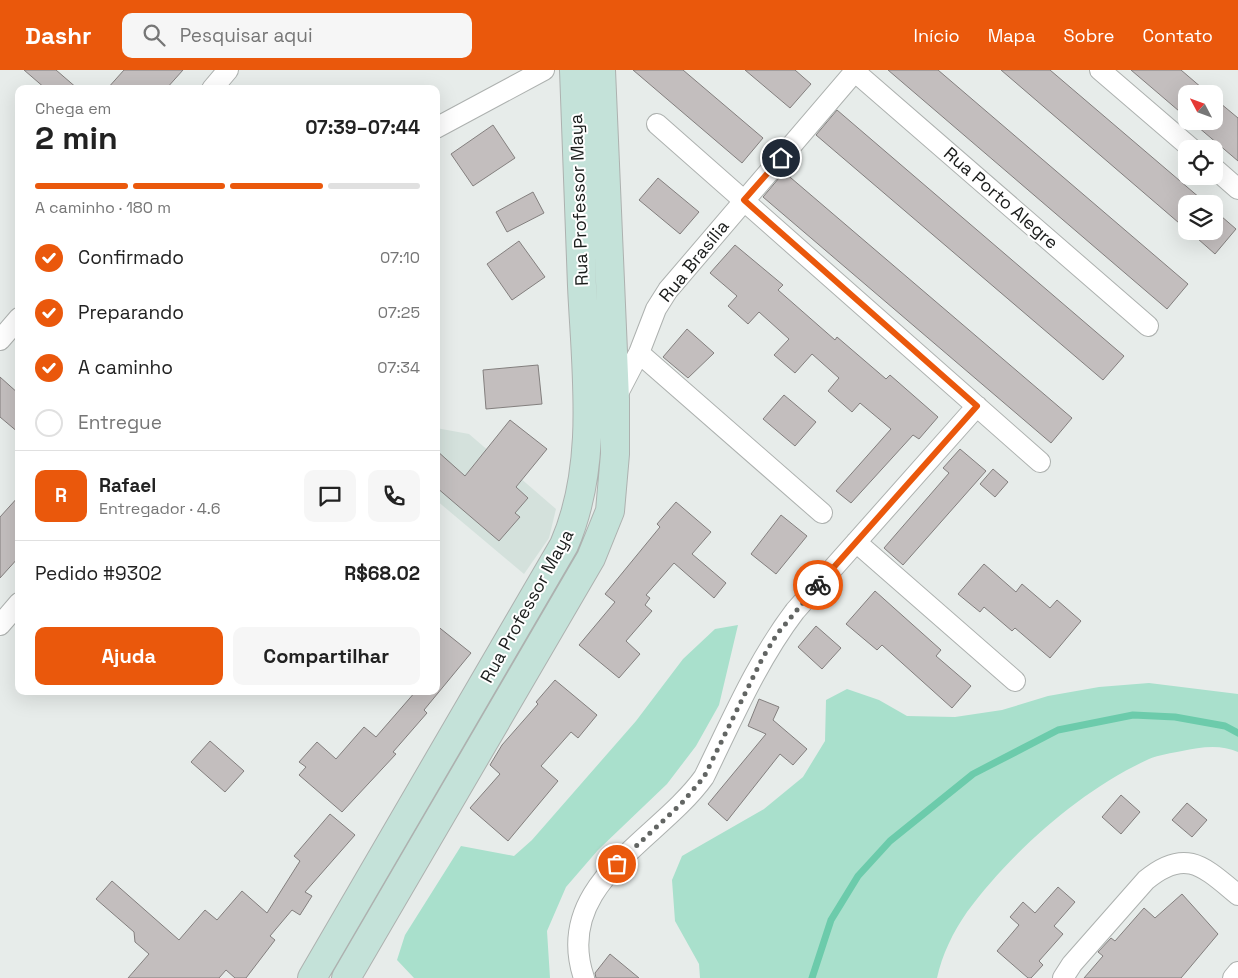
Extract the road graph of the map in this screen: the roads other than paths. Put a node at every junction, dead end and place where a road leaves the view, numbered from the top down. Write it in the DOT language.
graph roads {
  1 [pos="228,70"];
  2 [pos="544,70"];
  3 [pos="574,70"];
  4 [pos="601,70"];
  5 [pos="1100,70"];
  6 [pos="855,71"];
  7 [pos="215,85"];
  8 [pos="657,124"];
  9 [pos="440,126"];
  10 [pos="1182,140"];
  11 [pos="1223,176"];
  12 [pos="1238,189"];
  13 [pos="744,200"];
  14 [pos="607,233"];
  15 [pos="580,234"];
  16 [pos="15,323"];
  17 [pos="1148,326"];
  18 [pos="0,340"];
  19 [pos="638,353"];
  20 [pos="615,399"];
  21 [pos="587,404"];
  22 [pos="977,406"];
  23 [pos="1040,462"];
  24 [pos="822,513"];
  25 [pos="856,542"];
  26 [pos="15,608"];
  27 [pos="0,625"];
  28 [pos="517,627"];
  29 [pos="544,640"];
  30 [pos="1015,681"];
  31 [pos="415,802"];
  32 [pos="441,815"];
  33 [pos="1238,896"];
  34 [pos="1238,972"];
  35 [pos="312,978"];
  36 [pos="346,978"];
  37 [pos="584,978"];
  38 [pos="1063,978"];
  39 [pos="1233,978"];
  1 -- 7 [label="street"];
  2 -- 9 [label="street"];
  3 -- 15 [label="main road, Rua Professor Maya"];
  4 -- 14 [label="main road, Rua Professor Maya"];
  5 -- 10 [label="street"];
  6 -- 13 [label="street, Rua Brasília"];
  6 -- 17 [label="street, Rua Porto Alegre"];
  8 -- 13 [label="street"];
  11 -- 12 [label="street"];
  13 -- 19 [label="street, Rua Brasília"];
  13 -- 22 [label="street"];
  14 -- 15 [label="main road"];
  14 -- 20 [label="main road, Rua Professor Maya"];
  15 -- 21 [label="main road, Rua Professor Maya"];
  16 -- 18 [label="street"];
  19 -- 20 [label="street, Rua Brasília"];
  19 -- 24 [label="street"];
  20 -- 21 [label="main road"];
  20 -- 29 [label="main road, Rua Professor Maya"];
  21 -- 28 [label="main road, Rua Professor Maya"];
  22 -- 23 [label="street"];
  22 -- 25 [label="street"];
  25 -- 30 [label="street"];
  25 -- 37 [label="street"];
  26 -- 27 [label="street"];
  28 -- 29 [label="main road"];
  28 -- 31 [label="main road, Rua Professor Maya"];
  29 -- 32 [label="main road, Rua Professor Maya"];
  31 -- 32 [label="main road"];
  31 -- 35 [label="main road, Rua Professor Maya"];
  32 -- 36 [label="main road, Rua Professor Maya"];
  33 -- 38 [label="street"];
  34 -- 39 [label="street"];
}
